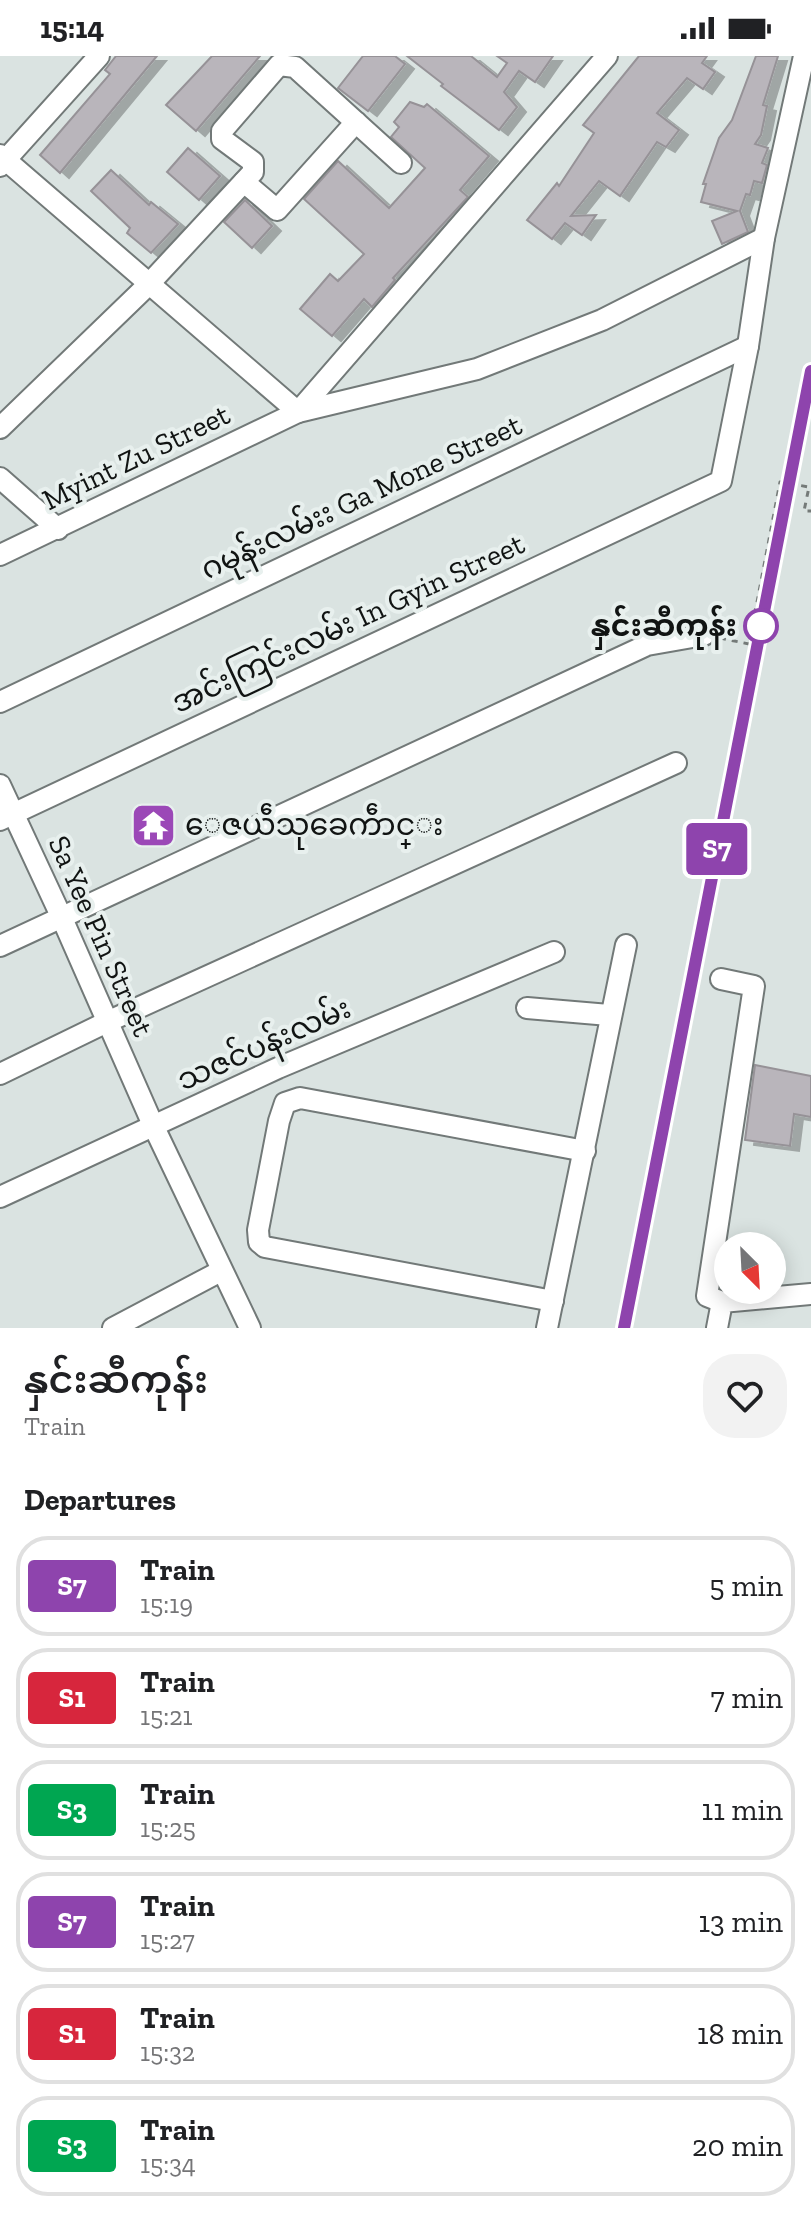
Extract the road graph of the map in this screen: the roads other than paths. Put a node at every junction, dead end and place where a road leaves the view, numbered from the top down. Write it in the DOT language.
graph roads {
  1 [pos="99,56"];
  2 [pos="607,56"];
  3 [pos="804,56"];
  4 [pos="356,122"];
  5 [pos="2,160"];
  6 [pos="401,163"];
  7 [pos="244,182"];
  8 [pos="764,238"];
  9 [pos="148,285"];
  10 [pos="748,346"];
  11 [pos="298,412"];
  12 [pos="0,428"];
  13 [pos="0,478"];
  14 [pos="58,529"];
  15 [pos="0,555"];
  16 [pos="704,635"];
  17 [pos="0,702"];
  18 [pos="676,763"];
  19 [pos="0,785"];
  20 [pos="6,817"];
  21 [pos="61,916"];
  22 [pos="626,945"];
  23 [pos="0,946"];
  24 [pos="554,952"];
  25 [pos="721,979"];
  26 [pos="527,1008"];
  27 [pos="609,1015"];
  28 [pos="107,1022"];
  29 [pos="0,1074"];
  30 [pos="153,1125"];
  31 [pos="585,1151"];
  32 [pos="0,1197"];
  33 [pos="717,1232"];
  34 [pos="714,1250"];
  35 [pos="221,1271"];
  36 [pos="811,1294"];
  37 [pos="786,1296"];
  38 [pos="714,1299"];
  39 [pos="553,1301"];
  40 [pos="722,1304"];
  41 [pos="113,1328"];
  42 [pos="250,1328"];
  43 [pos="547,1328"];
  44 [pos="717,1328"];
  1 -- 5 [label="street"];
  2 -- 11 [label="street"];
  3 -- 8 [label="street"];
  4 -- 6 [label="street"];
  4 -- 7 [label="street"];
  4 -- 7 [label="street"];
  5 -- 9 [label="street"];
  7 -- 9 [label="street"];
  8 -- 10 [label="street"];
  8 -- 11 [label="street"];
  9 -- 11 [label="street"];
  9 -- 12 [label="street"];
  10 -- 17 [label="street, ဂမုန်းလမ်းး Ga Mone Street"];
  10 -- 20 [label="street, အင်းကြင်းလမ်း In Gyin Street"];
  11 -- 14 [label="street, Myint Zu Street"];
  13 -- 14 [label="street"];
  14 -- 15 [label="street, Myint Zu Street"];
  16 -- 21 [label="street"];
  18 -- 28 [label="street"];
  19 -- 20 [label="street, Sa Yee Pin Street"];
  20 -- 21 [label="street, Sa Yee Pin Street"];
  21 -- 23 [label="street"];
  21 -- 28 [label="street, Sa Yee Pin Street"];
  22 -- 27 [label="street"];
  24 -- 30 [label="street, သဇင်ပန်းလမ်း"];
  25 -- 33 [label="street"];
  26 -- 27 [label="street"];
  27 -- 31 [label="street"];
  28 -- 29 [label="street"];
  28 -- 30 [label="street, Sa Yee Pin Street"];
  30 -- 32 [label="street, သဇင်ပန်းလမ်း"];
  30 -- 35 [label="street, Sa Yee Pin Street"];
  31 -- 39 [label="street"];
  31 -- 39 [label="street"];
  34 -- 38 [label="street"];
  35 -- 41 [label="street"];
  35 -- 42 [label="street, Sa Yee Pin Street"];
  36 -- 37 [label="street"];
  39 -- 43 [label="street"];
  40 -- 44 [label="street"];
}
